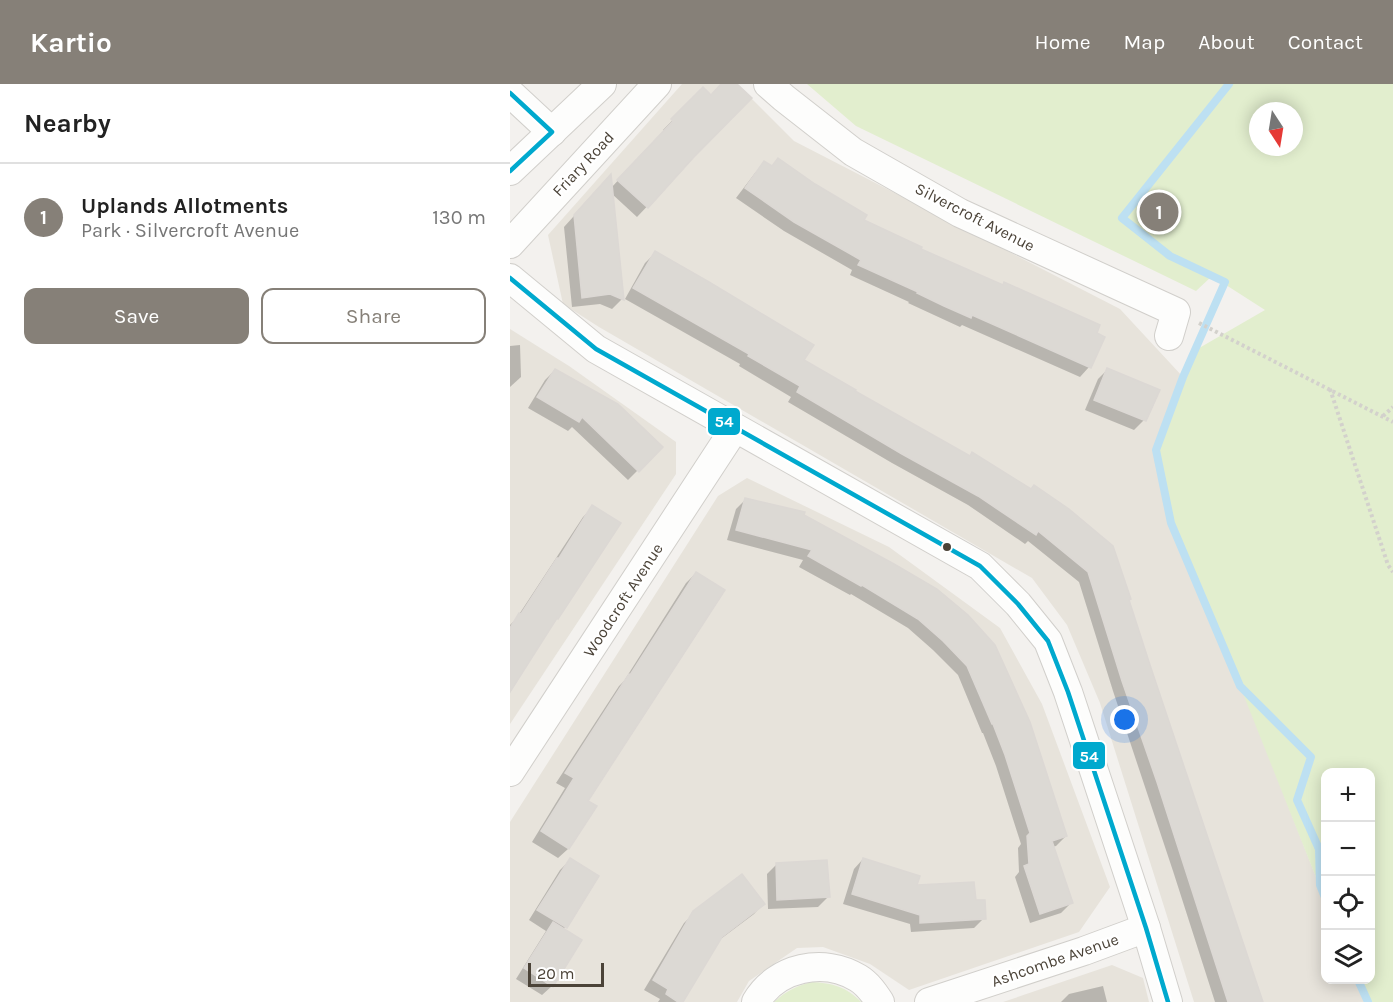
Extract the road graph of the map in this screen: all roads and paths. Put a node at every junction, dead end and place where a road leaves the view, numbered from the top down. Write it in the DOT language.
graph roads {
  1 [pos="602,84"];
  2 [pos="657,84"];
  3 [pos="768,84"];
  4 [pos="510,93"];
  5 [pos="552,132"];
  6 [pos="510,171"];
  7 [pos="510,244"];
  8 [pos="510,278"];
  9 [pos="1179,327"];
  10 [pos="1330,388"];
  11 [pos="1393,407"];
  12 [pos="1383,416"];
  13 [pos="1393,422"];
  14 [pos="735,428"];
  15 [pos="1393,572"];
  16 [pos="510,772"];
  17 [pos="1146,928"];
  18 [pos="756,1002"];
  19 [pos="880,1002"];
  20 [pos="929,1002"];
  21 [pos="1168,1002"];
  1 -- 5 [label="street"];
  2 -- 7 [label="street, Friary Road"];
  3 -- 9 [label="street, Silvercroft Avenue"];
  4 -- 5 [label="street"];
  5 -- 6 [label="street"];
  8 -- 14 [label="street"];
  9 -- 10 [label="path"];
  10 -- 12 [label="path"];
  10 -- 15 [label="path"];
  11 -- 12 [label="path"];
  12 -- 13 [label="path"];
  14 -- 16 [label="street, Woodcroft Avenue"];
  14 -- 17 [label="street"];
  17 -- 20 [label="street, Ashcombe Avenue"];
  17 -- 21 [label="street"];
  18 -- 19 [label="street"];
}
